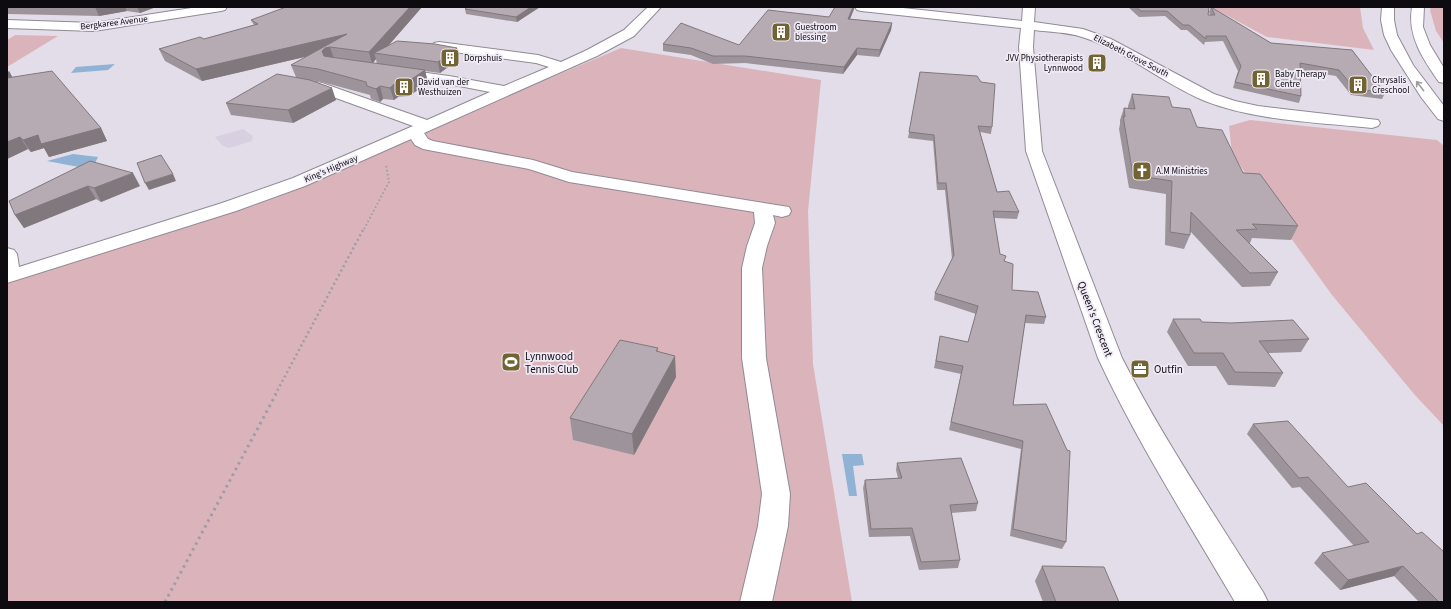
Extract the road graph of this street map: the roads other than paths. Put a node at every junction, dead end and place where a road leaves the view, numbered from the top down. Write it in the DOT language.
graph roads {
  1 [pos="221,7"];
  2 [pos="655,7"];
  3 [pos="666,7"];
  4 [pos="861,7"];
  5 [pos="1388,7"];
  6 [pos="1418,7"];
  7 [pos="1028,16"];
  8 [pos="7,24"];
  9 [pos="639,24"];
  10 [pos="440,46"];
  11 [pos="562,66"];
  12 [pos="385,71"];
  13 [pos="1444,79"];
  14 [pos="287,82"];
  15 [pos="506,91"];
  16 [pos="1444,116"];
  17 [pos="1372,123"];
  18 [pos="423,129"];
  19 [pos="7,254"];
  20 [pos="8,276"];
  21 [pos="756,602"];
  22 [pos="1252,602"];
  1 -- 8 [label="street, Bergkaree Avenue"];
  2 -- 9 [label="street, King's Highway"];
  3 -- 9 [label="street, King's Highway"];
  4 -- 7 [label="street, Elizabeth Grove South"];
  16 -- 5 [label="street, one-way"];
  6 -- 13 [label="street"];
  7 -- 17 [label="street, Elizabeth Grove South"];
  7 -- 22 [label="street, Queen's Crescent"];
  9 -- 11 [label="street, King's Highway"];
  10 -- 11 [label="street"];
  11 -- 15 [label="street, King's Highway"];
  12 -- 15 [label="street"];
  14 -- 18 [label="street"];
  15 -- 18 [label="street, King's Highway"];
  18 -- 20 [label="street, King's Highway"];
  18 -- 21 [label="street"];
  19 -- 20 [label="street"];
}
